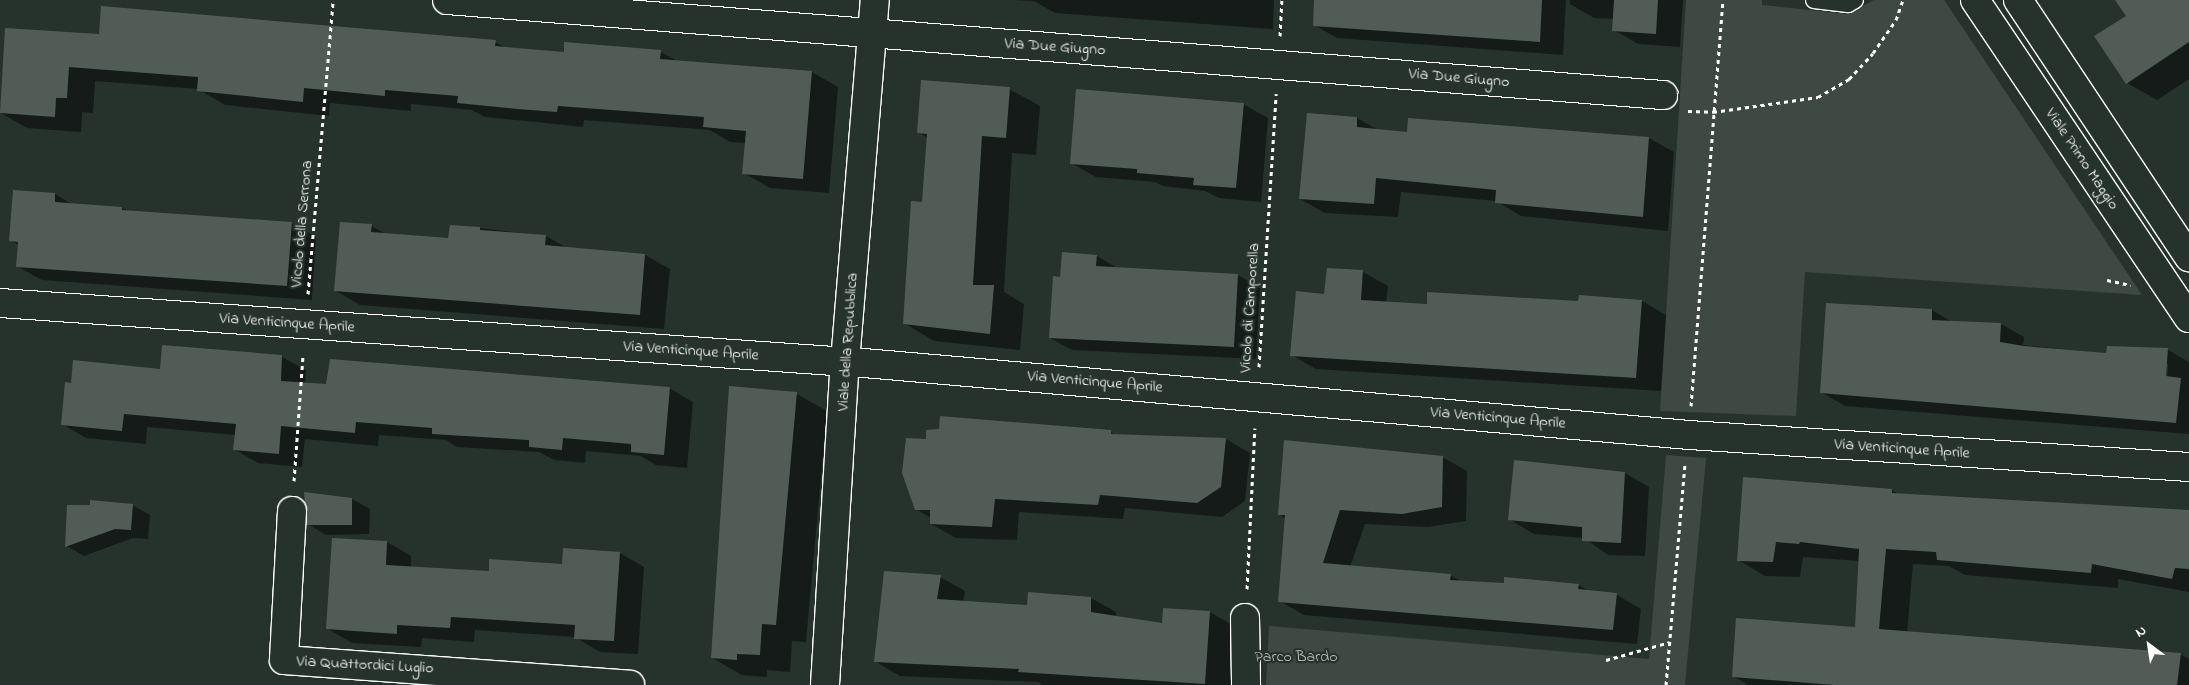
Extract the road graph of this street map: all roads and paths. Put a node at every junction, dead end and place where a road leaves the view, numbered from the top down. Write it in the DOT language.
graph roads {
  1 [pos="333,0"];
  2 [pos="447,0"];
  3 [pos="875,0"];
  4 [pos="1282,0"];
  5 [pos="1722,0"];
  6 [pos="1814,0"];
  7 [pos="1855,0"];
  8 [pos="1903,0"];
  9 [pos="1975,0"];
  10 [pos="2018,0"];
  11 [pos="873,33"];
  12 [pos="1278,63"];
  13 [pos="1674,103"];
  14 [pos="1713,112"];
  15 [pos="2189,257"];
  16 [pos="0,303"];
  17 [pos="2189,318"];
  18 [pos="306,324"];
  19 [pos="845,362"];
  20 [pos="1257,396"];
  21 [pos="1689,435"];
  22 [pos="296,450"];
  23 [pos="2189,468"];
  24 [pos="292,511"];
  25 [pos="1245,618"];
  26 [pos="1670,642"];
  27 [pos="1606,660"];
  28 [pos="444,677"];
  29 [pos="630,685"];
  30 [pos="825,685"];
  31 [pos="1246,685"];
  32 [pos="1666,685"];
  1 -- 18 [label="path, Vicolo della Serrona"];
  2 -- 11 [label="street, Via Due Giugno"];
  3 -- 11 [label="street, Viale della Repubblica"];
  4 -- 12 [label="path, Vicolo di Camporella"];
  5 -- 14 [label="path"];
  6 -- 7 [label="lane"];
  8 -- 14 [label="path"];
  9 -- 17 [label="street, Viale Primo Maggio"];
  10 -- 15 [label="street"];
  11 -- 12 [label="street, Via Due Giugno"];
  11 -- 19 [label="street, Viale della Repubblica"];
  12 -- 13 [label="street, Via Due Giugno"];
  12 -- 20 [label="path, Vicolo di Camporella"];
  13 -- 14 [label="path"];
  14 -- 21 [label="path"];
  16 -- 18 [label="street, Via Venticinque Aprile"];
  18 -- 19 [label="street, Via Venticinque Aprile"];
  18 -- 22 [label="path, Vicolo della Serrona"];
  19 -- 20 [label="street, Via Venticinque Aprile"];
  19 -- 30 [label="street, Viale della Repubblica"];
  20 -- 21 [label="street, Via Venticinque Aprile"];
  20 -- 25 [label="path, Vicolo di Camporella"];
  21 -- 23 [label="street, Via Venticinque Aprile"];
  21 -- 26 [label="path"];
  24 -- 28 [label="street, Via Quattordici Luglio"];
  25 -- 31 [label="street"];
  26 -- 27 [label="path"];
  26 -- 32 [label="path"];
  28 -- 29 [label="street, Via Quattordici Luglio"];
}
